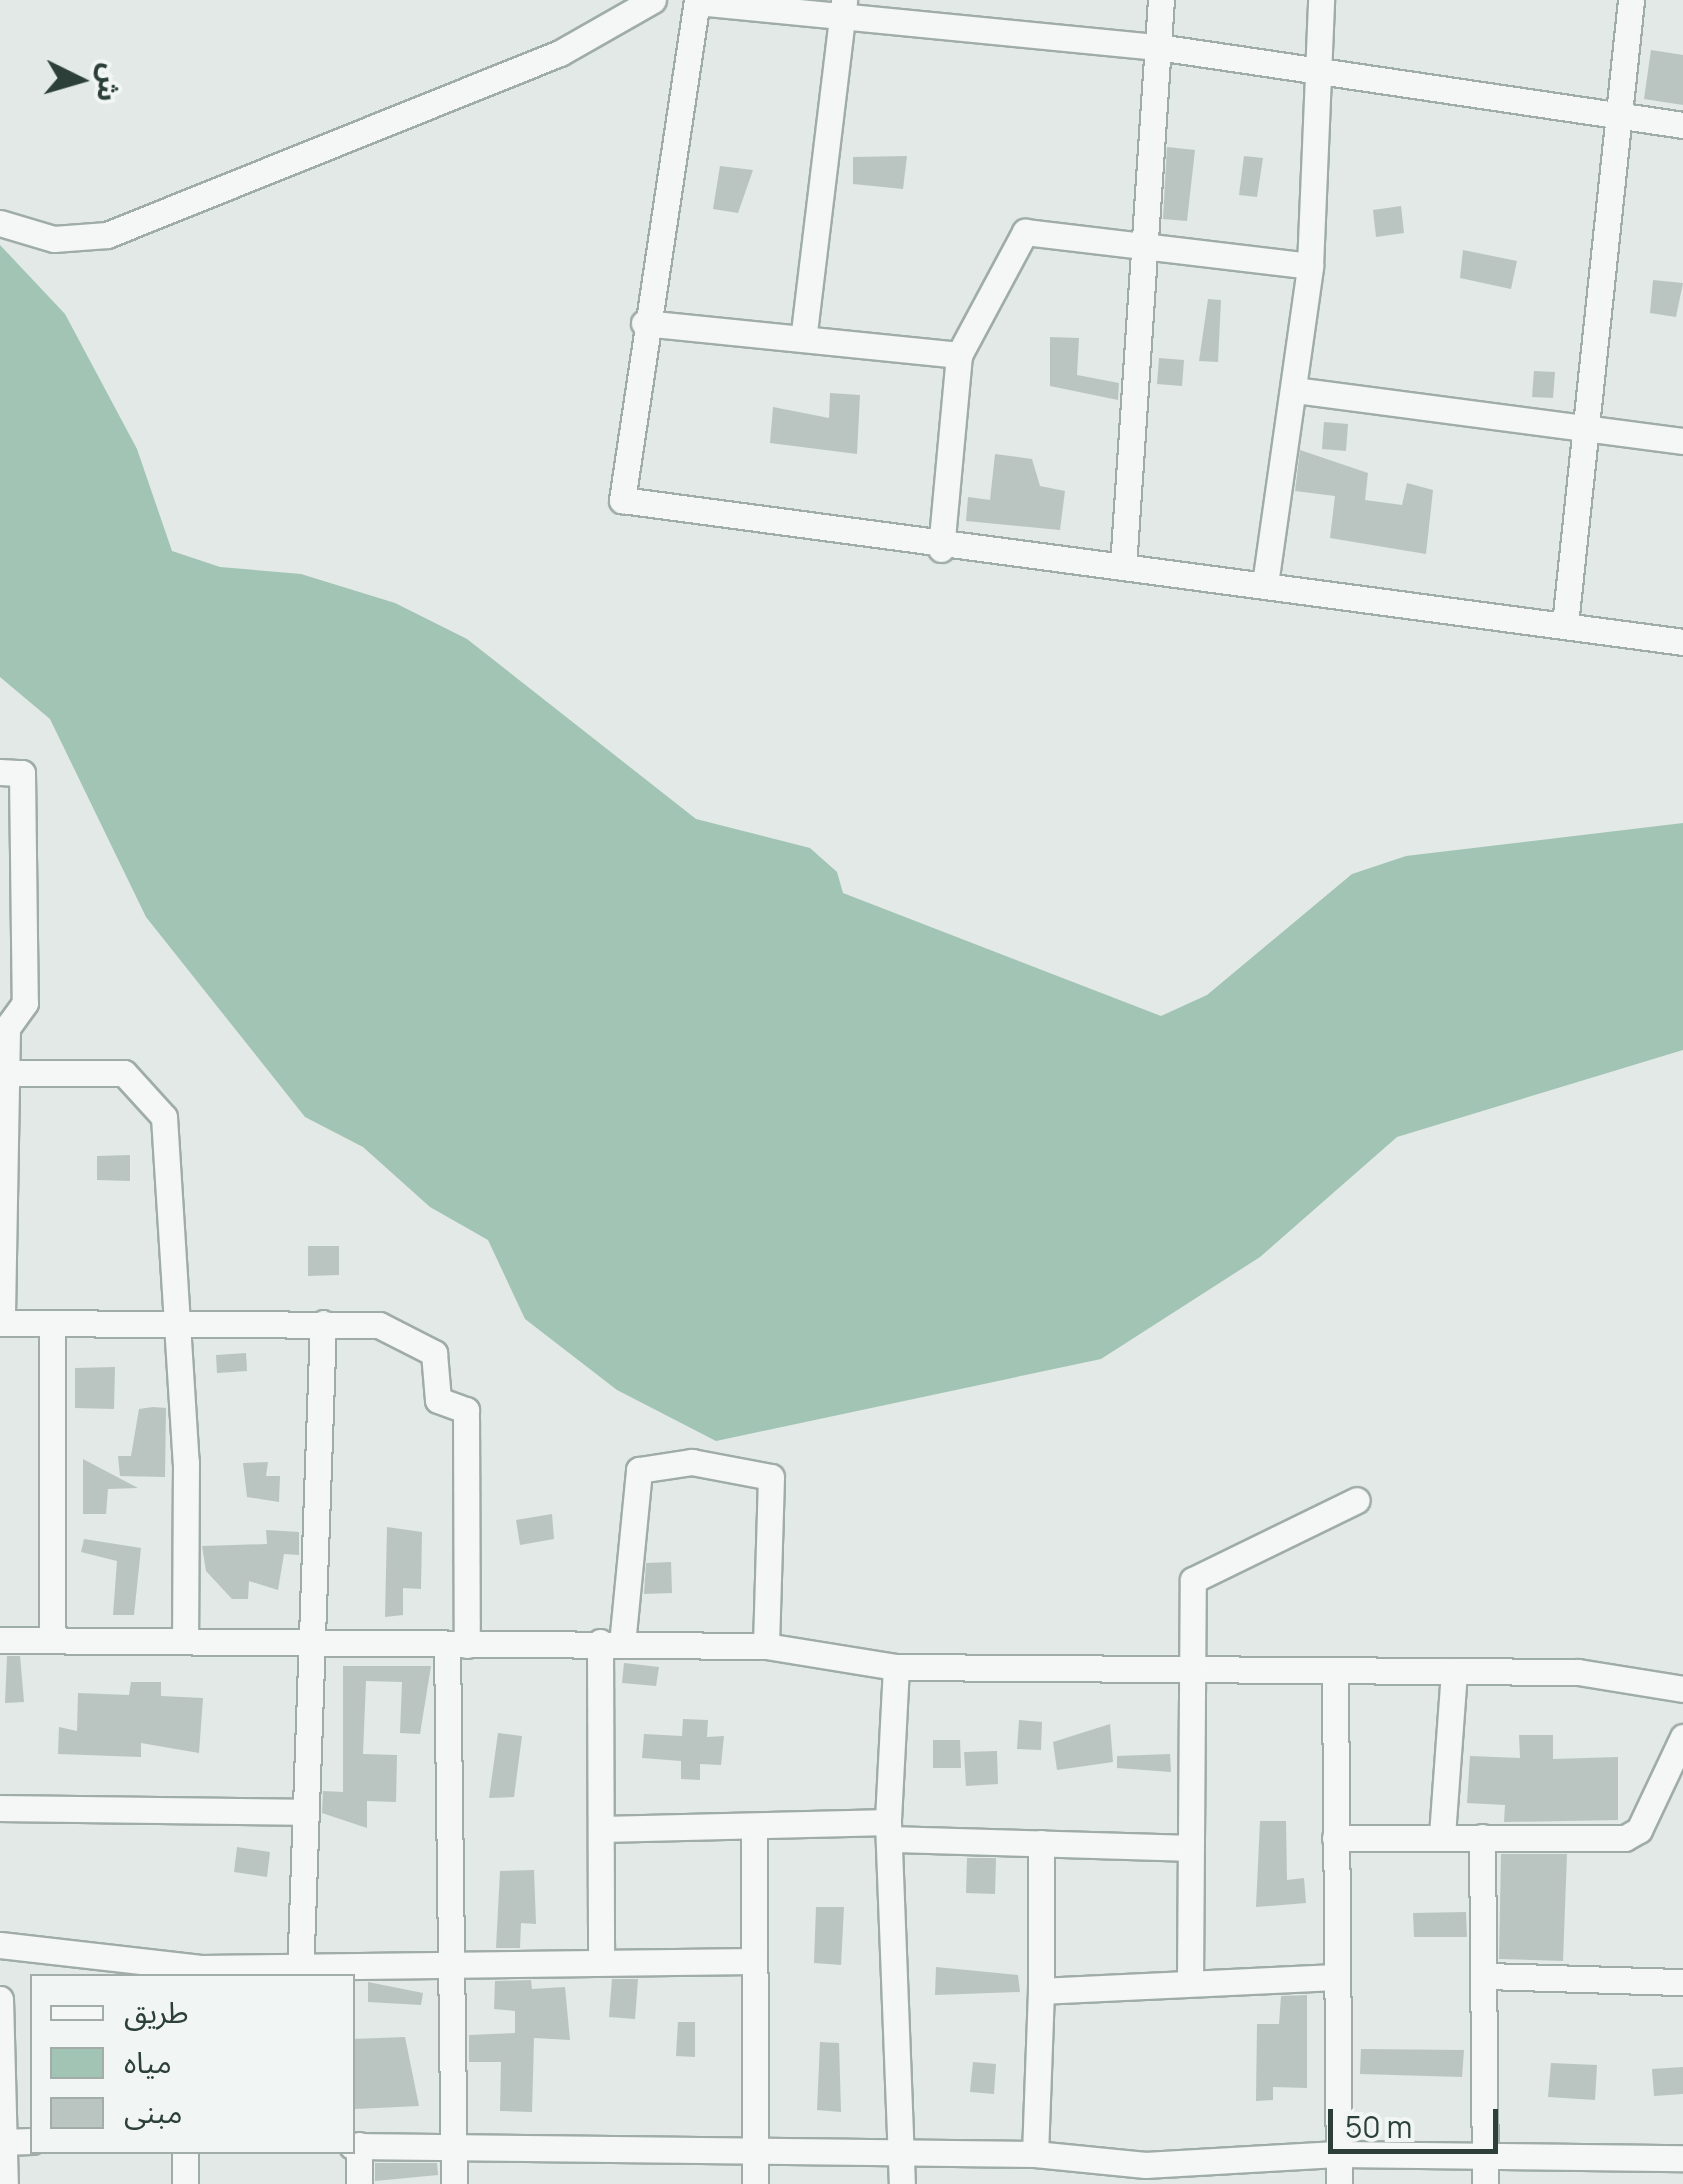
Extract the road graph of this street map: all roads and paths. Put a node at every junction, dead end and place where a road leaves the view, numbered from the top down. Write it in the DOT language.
graph roads {
  1 [pos="653,0"];
  2 [pos="1161,0"];
  3 [pos="1321,0"];
  4 [pos="1631,0"];
  5 [pos="697,1"];
  6 [pos="844,7"];
  7 [pos="1158,48"];
  8 [pos="1312,71"];
  9 [pos="1617,117"];
  10 [pos="1683,125"];
  11 [pos="0,223"];
  12 [pos="1138,249"];
  13 [pos="1310,266"];
  14 [pos="644,322"];
  15 [pos="804,332"];
  16 [pos="959,355"];
  17 [pos="1295,390"];
  18 [pos="1585,428"];
  19 [pos="1683,441"];
  20 [pos="941,549"];
  21 [pos="1124,568"];
  22 [pos="1265,584"];
  23 [pos="1565,624"];
  24 [pos="1683,642"];
  25 [pos="0,772"];
  26 [pos="4,1028"];
  27 [pos="4,1073"];
  28 [pos="179,1322"];
  29 [pos="1,1323"];
  30 [pos="324,1323"];
  31 [pos="52,1324"];
  32 [pos="1357,1500"];
  33 [pos="52,1638"];
  34 [pos="0,1640"];
  35 [pos="186,1640"];
  36 [pos="315,1642"];
  37 [pos="611,1643"];
  38 [pos="457,1644"];
  39 [pos="766,1646"];
  40 [pos="896,1667"];
  41 [pos="1192,1673"];
  42 [pos="1454,1673"];
  43 [pos="1335,1676"];
  44 [pos="1683,1690"];
  45 [pos="1683,1737"];
  46 [pos="0,1808"];
  47 [pos="306,1812"];
  48 [pos="754,1828"];
  49 [pos="604,1829"];
  50 [pos="890,1830"];
  51 [pos="1442,1836"];
  52 [pos="1482,1837"];
  53 [pos="1335,1838"];
  54 [pos="1041,1844"];
  55 [pos="1189,1848"];
  56 [pos="0,1945"];
  57 [pos="601,1960"];
  58 [pos="754,1962"];
  59 [pos="447,1966"];
  60 [pos="201,1972"];
  61 [pos="300,1972"];
  62 [pos="1487,1976"];
  63 [pos="1334,1977"];
  64 [pos="1683,1982"];
  65 [pos="1190,1983"];
  66 [pos="1041,1991"];
  67 [pos="0,2000"];
  68 [pos="30,2141"];
  69 [pos="3,2142"];
  70 [pos="452,2144"];
  71 [pos="356,2146"];
  72 [pos="756,2149"];
  73 [pos="902,2152"];
  74 [pos="185,2154"];
  75 [pos="1035,2154"];
  76 [pos="1337,2154"];
  77 [pos="1482,2156"];
  78 [pos="1683,2158"];
  79 [pos="1211,2174"];
  80 [pos="5,2184"];
  81 [pos="185,2184"];
  82 [pos="359,2184"];
  83 [pos="454,2184"];
  84 [pos="755,2184"];
  85 [pos="902,2184"];
  86 [pos="1338,2184"];
  87 [pos="1485,2184"];
  1 -- 11 [label="street"];
  2 -- 7 [label="street"];
  3 -- 8 [label="street"];
  4 -- 9 [label="street"];
  5 -- 6 [label="street"];
  5 -- 14 [label="street"];
  6 -- 7 [label="street"];
  6 -- 15 [label="street"];
  7 -- 8 [label="street"];
  7 -- 12 [label="street"];
  8 -- 9 [label="street"];
  8 -- 13 [label="street"];
  9 -- 10 [label="street"];
  9 -- 18 [label="street"];
  12 -- 13 [label="street"];
  12 -- 16 [label="street"];
  12 -- 21 [label="street"];
  13 -- 17 [label="street"];
  14 -- 15 [label="street"];
  14 -- 20 [label="street"];
  15 -- 16 [label="street"];
  16 -- 20 [label="street"];
  17 -- 18 [label="street"];
  17 -- 22 [label="street"];
  18 -- 19 [label="street"];
  18 -- 23 [label="street"];
  20 -- 21 [label="street"];
  21 -- 22 [label="street"];
  22 -- 23 [label="street"];
  23 -- 24 [label="street"];
  25 -- 26 [label="street"];
  26 -- 27 [label="street"];
  27 -- 28 [label="street"];
  27 -- 29 [label="street"];
  28 -- 30 [label="street"];
  28 -- 31 [label="street"];
  28 -- 35 [label="street"];
  29 -- 31 [label="street"];
  30 -- 36 [label="street"];
  30 -- 38 [label="street"];
  31 -- 33 [label="street"];
  32 -- 41 [label="street"];
  33 -- 34 [label="street"];
  33 -- 35 [label="street"];
  35 -- 36 [label="street"];
  36 -- 38 [label="street"];
  36 -- 47 [label="street"];
  37 -- 38 [label="street"];
  37 -- 39 [label="street"];
  37 -- 39 [label="street"];
  37 -- 49 [label="street"];
  38 -- 59 [label="street"];
  39 -- 40 [label="street"];
  40 -- 41 [label="street"];
  40 -- 50 [label="street"];
  41 -- 43 [label="street"];
  41 -- 55 [label="street"];
  42 -- 43 [label="street"];
  42 -- 44 [label="street"];
  42 -- 51 [label="street"];
  43 -- 53 [label="street"];
  45 -- 52 [label="street"];
  46 -- 47 [label="street"];
  47 -- 61 [label="street"];
  48 -- 49 [label="street"];
  48 -- 50 [label="street"];
  48 -- 58 [label="street"];
  49 -- 57 [label="street"];
  50 -- 54 [label="street"];
  50 -- 73 [label="street"];
  51 -- 52 [label="street"];
  51 -- 53 [label="street"];
  52 -- 62 [label="street"];
  53 -- 63 [label="street"];
  54 -- 55 [label="street"];
  54 -- 66 [label="street"];
  55 -- 65 [label="street"];
  56 -- 60 [label="street"];
  57 -- 58 [label="street"];
  57 -- 59 [label="street"];
  58 -- 72 [label="street"];
  59 -- 61 [label="street"];
  59 -- 70 [label="street"];
  60 -- 61 [label="street"];
  62 -- 64 [label="street"];
  62 -- 77 [label="street"];
  63 -- 65 [label="street"];
  63 -- 76 [label="street"];
  65 -- 66 [label="street"];
  66 -- 75 [label="street"];
  67 -- 69 [label="street"];
  68 -- 69 [label="street"];
  69 -- 80 [label="street"];
  70 -- 71 [label="street"];
  70 -- 72 [label="street"];
  70 -- 83 [label="street"];
  71 -- 82 [label="street"];
  72 -- 73 [label="street"];
  72 -- 84 [label="street"];
  73 -- 75 [label="street"];
  73 -- 85 [label="street"];
  74 -- 81 [label="street"];
  75 -- 79 [label="street"];
  76 -- 77 [label="street"];
  76 -- 79 [label="street"];
  76 -- 86 [label="street"];
  77 -- 78 [label="street"];
  77 -- 87 [label="street"];
}
